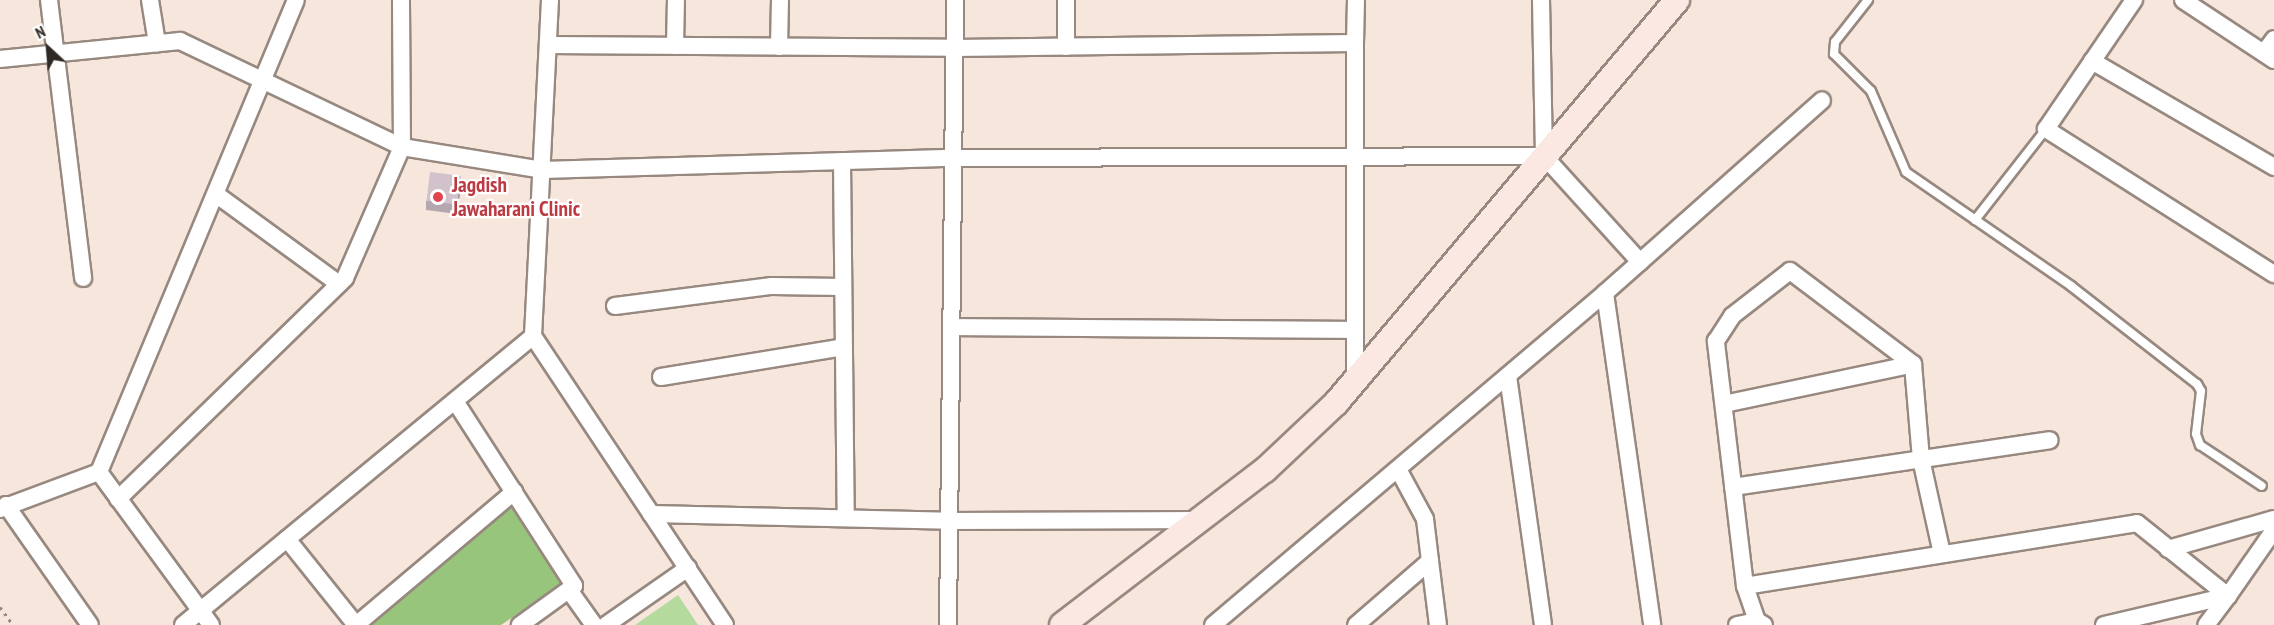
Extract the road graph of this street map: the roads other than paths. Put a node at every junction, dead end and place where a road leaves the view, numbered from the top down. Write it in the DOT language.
graph roads {
  1 [pos="49,0"];
  2 [pos="150,0"];
  3 [pos="296,0"];
  4 [pos="401,0"];
  5 [pos="550,0"];
  6 [pos="676,0"];
  7 [pos="780,0"];
  8 [pos="955,0"];
  9 [pos="1066,0"];
  10 [pos="1356,0"];
  11 [pos="1541,0"];
  12 [pos="1677,0"];
  13 [pos="1868,0"];
  14 [pos="2134,0"];
  15 [pos="2183,0"];
  16 [pos="157,43"];
  17 [pos="1355,43"];
  18 [pos="548,45"];
  19 [pos="675,46"];
  20 [pos="779,47"];
  21 [pos="1066,47"];
  22 [pos="955,48"];
  23 [pos="2271,51"];
  24 [pos="56,53"];
  25 [pos="0,59"];
  26 [pos="2092,62"];
  27 [pos="265,81"];
  28 [pos="1822,99"];
  29 [pos="2046,129"];
  30 [pos="402,147"];
  31 [pos="1354,156"];
  32 [pos="1544,156"];
  33 [pos="953,158"];
  34 [pos="842,161"];
  35 [pos="2274,166"];
  36 [pos="542,170"];
  37 [pos="217,195"];
  38 [pos="1975,220"];
  39 [pos="1640,262"];
  40 [pos="2274,274"];
  41 [pos="83,278"];
  42 [pos="339,284"];
  43 [pos="843,287"];
  44 [pos="1605,293"];
  45 [pos="615,306"];
  46 [pos="951,327"];
  47 [pos="1355,330"];
  48 [pos="533,336"];
  49 [pos="844,347"];
  50 [pos="1913,364"];
  51 [pos="1508,376"];
  52 [pos="661,377"];
  53 [pos="1355,381"];
  54 [pos="455,401"];
  55 [pos="1724,404"];
  56 [pos="2050,440"];
  57 [pos="1921,459"];
  58 [pos="1398,469"];
  59 [pos="99,472"];
  60 [pos="2262,486"];
  61 [pos="1733,487"];
  62 [pos="514,492"];
  63 [pos="118,499"];
  64 [pos="3,507"];
  65 [pos="651,514"];
  66 [pos="846,518"];
  67 [pos="2274,519"];
  68 [pos="1200,520"];
  69 [pos="949,521"];
  70 [pos="2274,530"];
  71 [pos="287,539"];
  72 [pos="2168,549"];
  73 [pos="1942,554"];
  74 [pos="1430,561"];
  75 [pos="688,568"];
  76 [pos="1745,586"];
  77 [pos="569,590"];
  78 [pos="2228,596"];
  79 [pos="201,610"];
  80 [pos="1760,623"];
  81 [pos="90,625"];
  82 [pos="183,625"];
  83 [pos="211,625"];
  84 [pos="356,625"];
  85 [pos="520,625"];
  86 [pos="594,625"];
  87 [pos="606,625"];
  88 [pos="725,625"];
  89 [pos="948,625"];
  90 [pos="1062,625"];
  91 [pos="1213,625"];
  92 [pos="1356,625"];
  93 [pos="1438,625"];
  94 [pos="1543,625"];
  95 [pos="1652,625"];
  96 [pos="1737,625"];
  97 [pos="2103,625"];
  98 [pos="2206,625"];
  1 -- 24 [label="street"];
  2 -- 16 [label="street"];
  3 -- 27 [label="street"];
  4 -- 30 [label="street"];
  5 -- 18 [label="street"];
  6 -- 19 [label="street"];
  7 -- 20 [label="street"];
  8 -- 22 [label="street"];
  9 -- 21 [label="street"];
  10 -- 17 [label="street"];
  11 -- 32 [label="street"];
  12 -- 32 [label="main road"];
  13 -- 38 [label="lane"];
  14 -- 26 [label="street"];
  15 -- 23 [label="street"];
  16 -- 24 [label="street"];
  16 -- 27 [label="street"];
  17 -- 21 [label="street"];
  17 -- 31 [label="street"];
  18 -- 19 [label="street"];
  18 -- 36 [label="street"];
  19 -- 20 [label="street"];
  20 -- 22 [label="street"];
  21 -- 22 [label="street"];
  22 -- 33 [label="street"];
  24 -- 25 [label="street"];
  24 -- 41 [label="street"];
  26 -- 29 [label="street"];
  26 -- 35 [label="street"];
  27 -- 30 [label="street"];
  27 -- 37 [label="street"];
  28 -- 39 [label="street"];
  29 -- 38 [label="lane"];
  29 -- 40 [label="street"];
  30 -- 36 [label="street"];
  30 -- 42 [label="street"];
  31 -- 32 [label="street"];
  31 -- 33 [label="street"];
  31 -- 47 [label="street"];
  32 -- 39 [label="street"];
  32 -- 53 [label="main road"];
  33 -- 34 [label="street"];
  33 -- 46 [label="street"];
  34 -- 36 [label="street"];
  34 -- 43 [label="street"];
  36 -- 48 [label="street"];
  37 -- 42 [label="street"];
  37 -- 59 [label="street"];
  38 -- 60 [label="lane"];
  39 -- 44 [label="street"];
  42 -- 63 [label="street"];
  43 -- 45 [label="street"];
  43 -- 49 [label="street"];
  44 -- 51 [label="street"];
  44 -- 95 [label="street"];
  46 -- 47 [label="street"];
  46 -- 69 [label="street"];
  47 -- 53 [label="street"];
  48 -- 54 [label="street"];
  48 -- 65 [label="street"];
  49 -- 52 [label="street"];
  49 -- 66 [label="street"];
  50 -- 55 [label="street"];
  50 -- 55 [label="street"];
  50 -- 57 [label="street"];
  51 -- 58 [label="street"];
  51 -- 94 [label="street"];
  53 -- 68 [label="main road"];
  54 -- 62 [label="street"];
  54 -- 71 [label="street"];
  55 -- 61 [label="street"];
  56 -- 57 [label="street"];
  57 -- 61 [label="street"];
  57 -- 73 [label="street"];
  58 -- 74 [label="street"];
  58 -- 91 [label="street"];
  59 -- 63 [label="street"];
  59 -- 64 [label="street"];
  61 -- 76 [label="street"];
  62 -- 77 [label="street"];
  62 -- 84 [label="street"];
  63 -- 79 [label="street"];
  64 -- 81 [label="street"];
  65 -- 66 [label="street"];
  65 -- 75 [label="street"];
  66 -- 69 [label="street"];
  67 -- 72 [label="street"];
  68 -- 69 [label="street"];
  68 -- 90 [label="main road"];
  69 -- 89 [label="street"];
  70 -- 78 [label="street"];
  71 -- 79 [label="street"];
  71 -- 84 [label="street"];
  72 -- 73 [label="street"];
  72 -- 78 [label="street"];
  73 -- 76 [label="street"];
  74 -- 92 [label="street"];
  74 -- 93 [label="street"];
  75 -- 87 [label="street"];
  75 -- 88 [label="street"];
  76 -- 80 [label="street"];
  77 -- 85 [label="street"];
  77 -- 86 [label="street"];
  78 -- 97 [label="street"];
  78 -- 98 [label="street"];
  79 -- 82 [label="street"];
  79 -- 83 [label="street"];
  80 -- 96 [label="street"];
}
